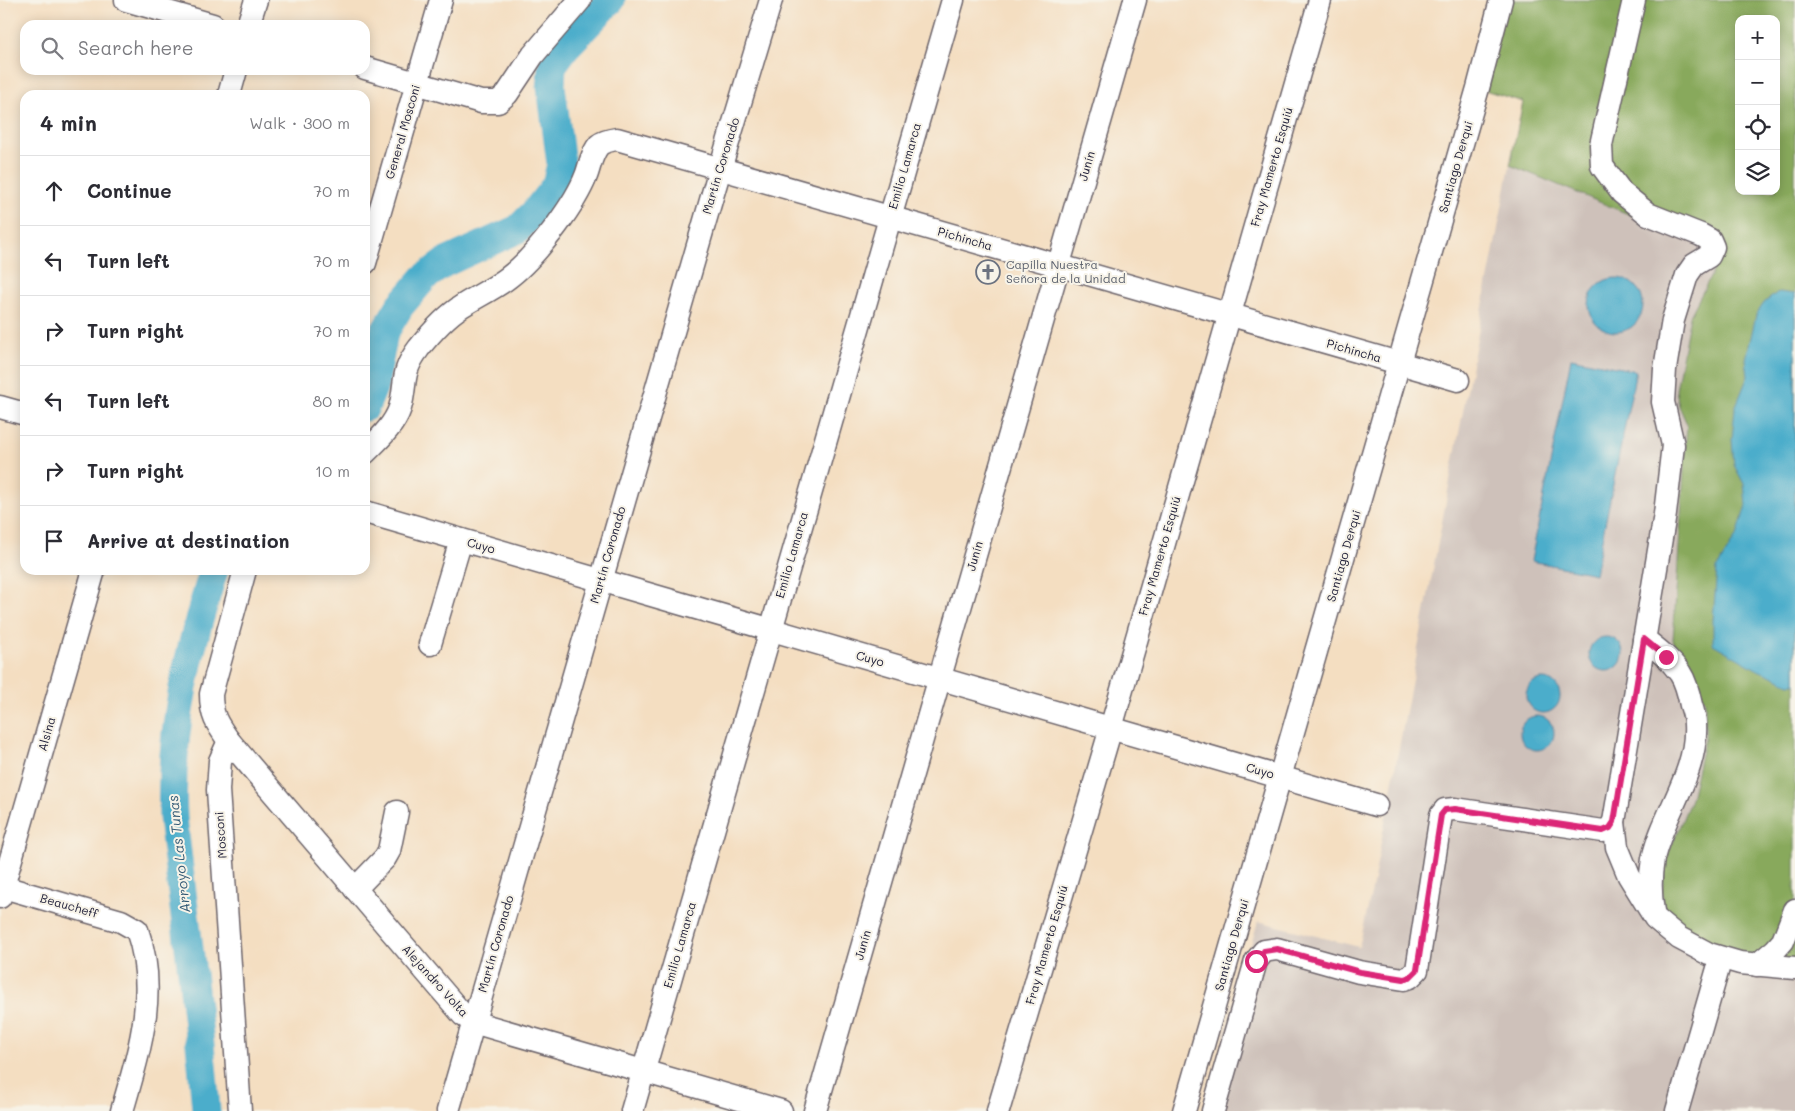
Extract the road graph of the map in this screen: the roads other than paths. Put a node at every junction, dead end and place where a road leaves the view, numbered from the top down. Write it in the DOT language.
graph roads {
  1 [pos="126,0"];
  2 [pos="256,0"];
  3 [pos="441,0"];
  4 [pos="580,0"];
  5 [pos="771,0"];
  6 [pos="953,0"];
  7 [pos="1135,0"];
  8 [pos="1320,0"];
  9 [pos="1501,0"];
  10 [pos="1634,0"];
  11 [pos="196,20"];
  12 [pos="250,20"];
  13 [pos="370,69"];
  14 [pos="234,75"];
  15 [pos="418,82"];
  16 [pos="230,90"];
  17 [pos="720,169"];
  18 [pos="890,218"];
  19 [pos="370,247"];
  20 [pos="1059,266"];
  21 [pos="1229,315"];
  22 [pos="1399,363"];
  23 [pos="1458,380"];
  24 [pos="0,407"];
  25 [pos="20,413"];
  26 [pos="370,447"];
  27 [pos="370,513"];
  28 [pos="461,540"];
  29 [pos="93,575"];
  30 [pos="244,575"];
  31 [pos="601,581"];
  32 [pos="771,630"];
  33 [pos="1644,639"];
  34 [pos="430,644"];
  35 [pos="940,679"];
  36 [pos="1111,728"];
  37 [pos="229,741"];
  38 [pos="1280,777"];
  39 [pos="1376,804"];
  40 [pos="398,812"];
  41 [pos="1614,822"];
  42 [pos="355,889"];
  43 [pos="1,890"];
  44 [pos="1795,910"];
  45 [pos="1653,914"];
  46 [pos="1721,958"];
  47 [pos="1757,965"];
  48 [pos="1795,968"];
  49 [pos="473,1022"];
  50 [pos="643,1072"];
  51 [pos="122,1111"];
  52 [pos="240,1111"];
  53 [pos="448,1111"];
  54 [pos="632,1111"];
  55 [pos="781,1111"];
  56 [pos="815,1111"];
  57 [pos="998,1111"];
  58 [pos="1184,1111"];
  59 [pos="1213,1111"];
  60 [pos="1678,1111"];
  1 -- 11 [label="street"];
  2 -- 12 [label="street"];
  3 -- 15 [label="street, General Mosconi"];
  4 -- 15 [label="street"];
  5 -- 17 [label="street, Martín Coronado"];
  6 -- 18 [label="street, Emilio Lamarca"];
  7 -- 20 [label="street, Junín"];
  8 -- 21 [label="street, Fray Mamerto Esquiú"];
  9 -- 22 [label="street, Santiago Derqui"];
  10 -- 33 [label="street"];
  13 -- 15 [label="street"];
  14 -- 16 [label="street"];
  15 -- 19 [label="street, General Mosconi"];
  17 -- 18 [label="street, Pichincha"];
  17 -- 26 [label="street, Pichincha"];
  17 -- 31 [label="street, Martín Coronado"];
  18 -- 20 [label="street, Pichincha"];
  18 -- 32 [label="street, Emilio Lamarca"];
  20 -- 21 [label="street, Pichincha"];
  20 -- 35 [label="street, Junín"];
  21 -- 22 [label="street, Pichincha"];
  21 -- 36 [label="street, Fray Mamerto Esquiú"];
  22 -- 23 [label="street, Pichincha"];
  22 -- 38 [label="street, Santiago Derqui"];
  24 -- 25 [label="street"];
  27 -- 28 [label="street, Cuyo"];
  28 -- 31 [label="street, Cuyo"];
  28 -- 34 [label="street"];
  29 -- 43 [label="street, Alsina"];
  30 -- 37 [label="street"];
  31 -- 32 [label="street, Cuyo"];
  31 -- 49 [label="street, Martín Coronado"];
  32 -- 35 [label="street, Cuyo"];
  32 -- 50 [label="street, Emilio Lamarca"];
  33 -- 41 [label="street"];
  33 -- 45 [label="street"];
  35 -- 36 [label="street, Cuyo"];
  35 -- 56 [label="street, Junín"];
  36 -- 38 [label="street, Cuyo"];
  36 -- 57 [label="street, Fray Mamerto Esquiú"];
  37 -- 42 [label="street, Alejandro Volta"];
  37 -- 52 [label="street, Mosconi"];
  38 -- 39 [label="street, Cuyo"];
  38 -- 58 [label="street, Santiago Derqui"];
  40 -- 42 [label="street"];
  41 -- 45 [label="street"];
  41 -- 59 [label="street"];
  42 -- 49 [label="street, Alejandro Volta"];
  43 -- 51 [label="street, Beaucheff"];
  44 -- 47 [label="street"];
  45 -- 46 [label="street"];
  46 -- 47 [label="street"];
  46 -- 60 [label="street"];
  47 -- 48 [label="street"];
  49 -- 50 [label="street, Alejandro Volta"];
  49 -- 53 [label="street, Martín Coronado"];
  50 -- 54 [label="street, Emilio Lamarca"];
  50 -- 55 [label="street, Alejandro Volta"];
}
